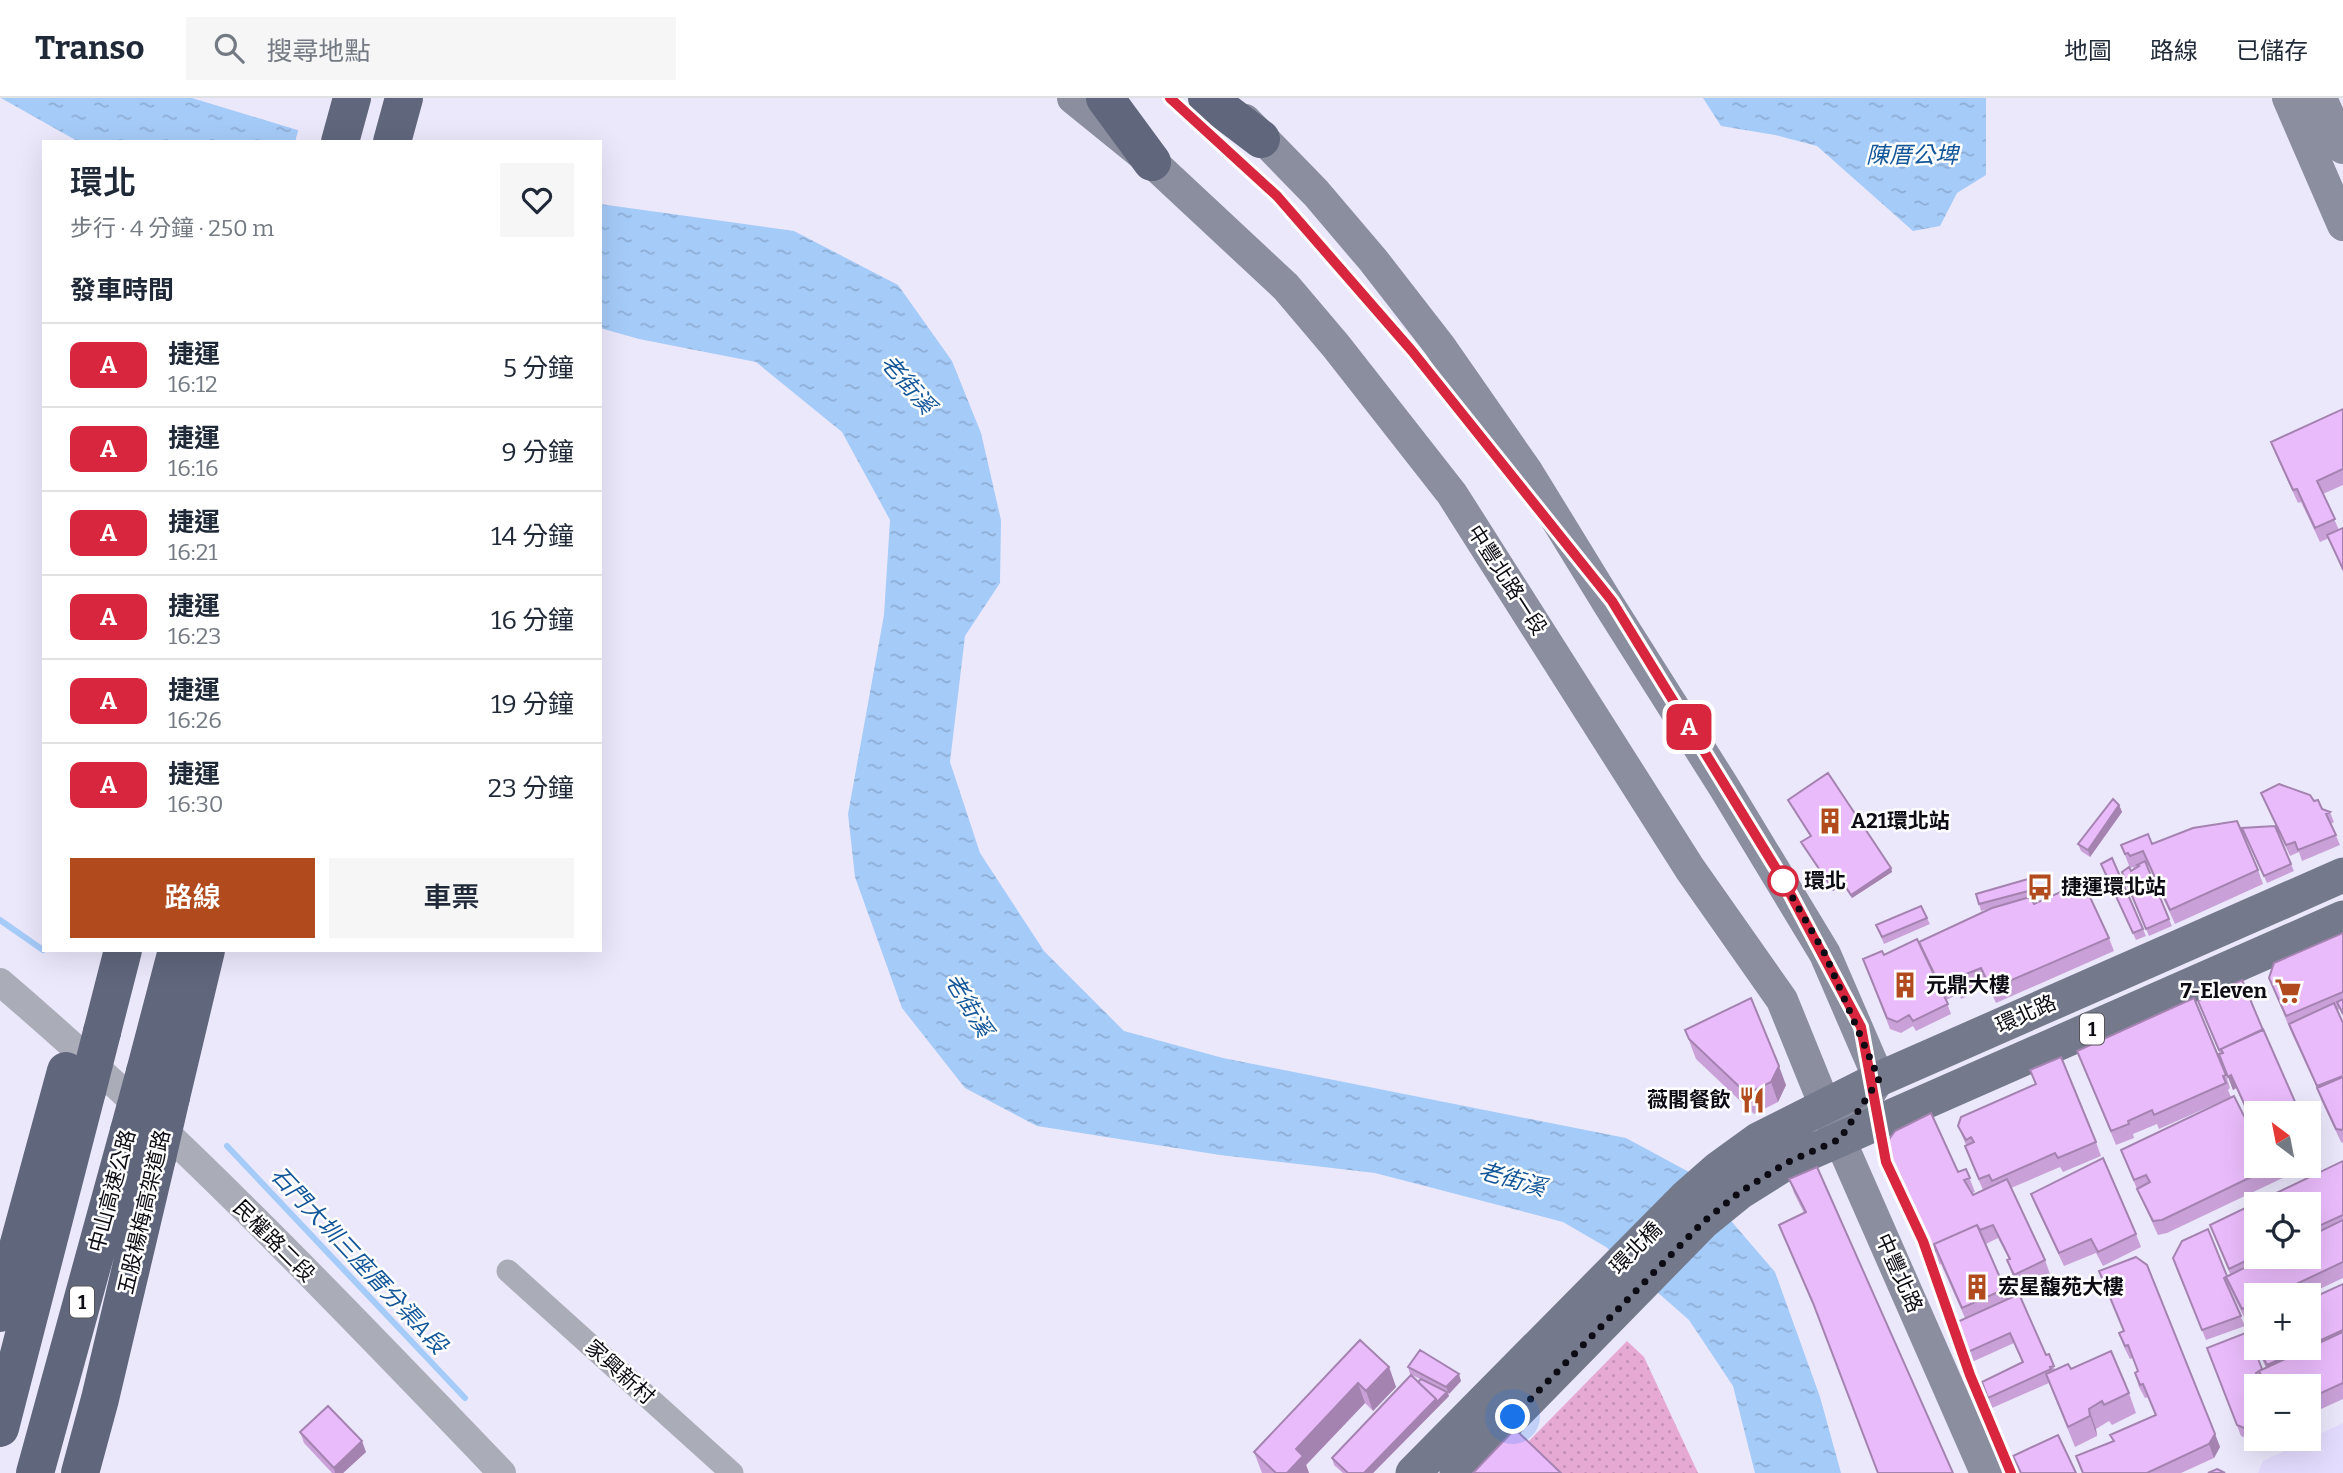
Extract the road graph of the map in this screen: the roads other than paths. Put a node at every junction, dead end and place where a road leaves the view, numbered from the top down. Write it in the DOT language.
graph roads {
  1 [pos="352,98"];
  2 [pos="404,98"];
  3 [pos="1073,98"];
  4 [pos="1106,98"];
  5 [pos="1129,98"];
  6 [pos="1207,98"];
  7 [pos="1226,98"];
  8 [pos="2288,98"];
  9 [pos="2320,98"];
  10 [pos="1261,139"];
  11 [pos="341,140"];
  12 [pos="393,140"];
  13 [pos="2343,148"];
  14 [pos="1152,162"];
  15 [pos="2343,225"];
  16 [pos="2343,875"];
  17 [pos="2343,918"];
  18 [pos="105,952"];
  19 [pos="122,952"];
  20 [pos="177,952"];
  21 [pos="205,952"];
  22 [pos="0,982"];
  23 [pos="93,1023"];
  24 [pos="1879,1079"];
  25 [pos="76,1081"];
  26 [pos="158,1085"];
  27 [pos="1825,1106"];
  28 [pos="1840,1139"];
  29 [pos="1729,1181"];
  30 [pos="508,1271"];
  31 [pos="0,1314"];
  32 [pos="1569,1338"];
  33 [pos="0,1428"];
  34 [pos="35,1473"];
  35 [pos="80,1473"];
  36 [pos="502,1473"];
  37 [pos="732,1473"];
  38 [pos="1413,1473"];
  39 [pos="1457,1473"];
  40 [pos="1986,1473"];
  1 -- 11 [label="highway"];
  2 -- 12 [label="highway"];
  3 -- 14 [label="main road, 中豐北路一段"];
  4 -- 5 [label="highway"];
  4 -- 14 [label="highway"];
  6 -- 10 [label="highway"];
  7 -- 10 [label="main road"];
  8 -- 15 [label="main road"];
  9 -- 13 [label="main road"];
  10 -- 24 [label="main road"];
  14 -- 27 [label="main road, 中豐北路一段"];
  16 -- 24 [label="main road, 環北路 / 1"];
  17 -- 28 [label="main road, 環北路 / 1"];
  18 -- 23 [label="highway"];
  19 -- 23 [label="highway"];
  20 -- 26 [label="highway, 中山高速公路 / 1"];
  21 -- 26 [label="highway, 五股楊梅高架道路 / 1"];
  22 -- 36 [label="street, 民權路二段"];
  23 -- 25 [label="highway"];
  24 -- 27 [label="main road, 環北路 / 1"];
  24 -- 28 [label="main road"];
  25 -- 31 [label="highway"];
  25 -- 33 [label="highway"];
  26 -- 34 [label="highway, 中山高速公路 / 1, bridge"];
  26 -- 35 [label="highway, 五股楊梅高架道路 / 1, bridge"];
  27 -- 28 [label="main road, 中豐北路一段"];
  27 -- 29 [label="main road, 環北路 / 1"];
  28 -- 29 [label="main road, 環北路 / 1"];
  28 -- 40 [label="main road, 中豐北路"];
  29 -- 32 [label="main road, 環北橋 / 1"];
  30 -- 37 [label="street, 家興新村"];
  32 -- 38 [label="main road, 1"];
  32 -- 39 [label="main road, 1"];
}
